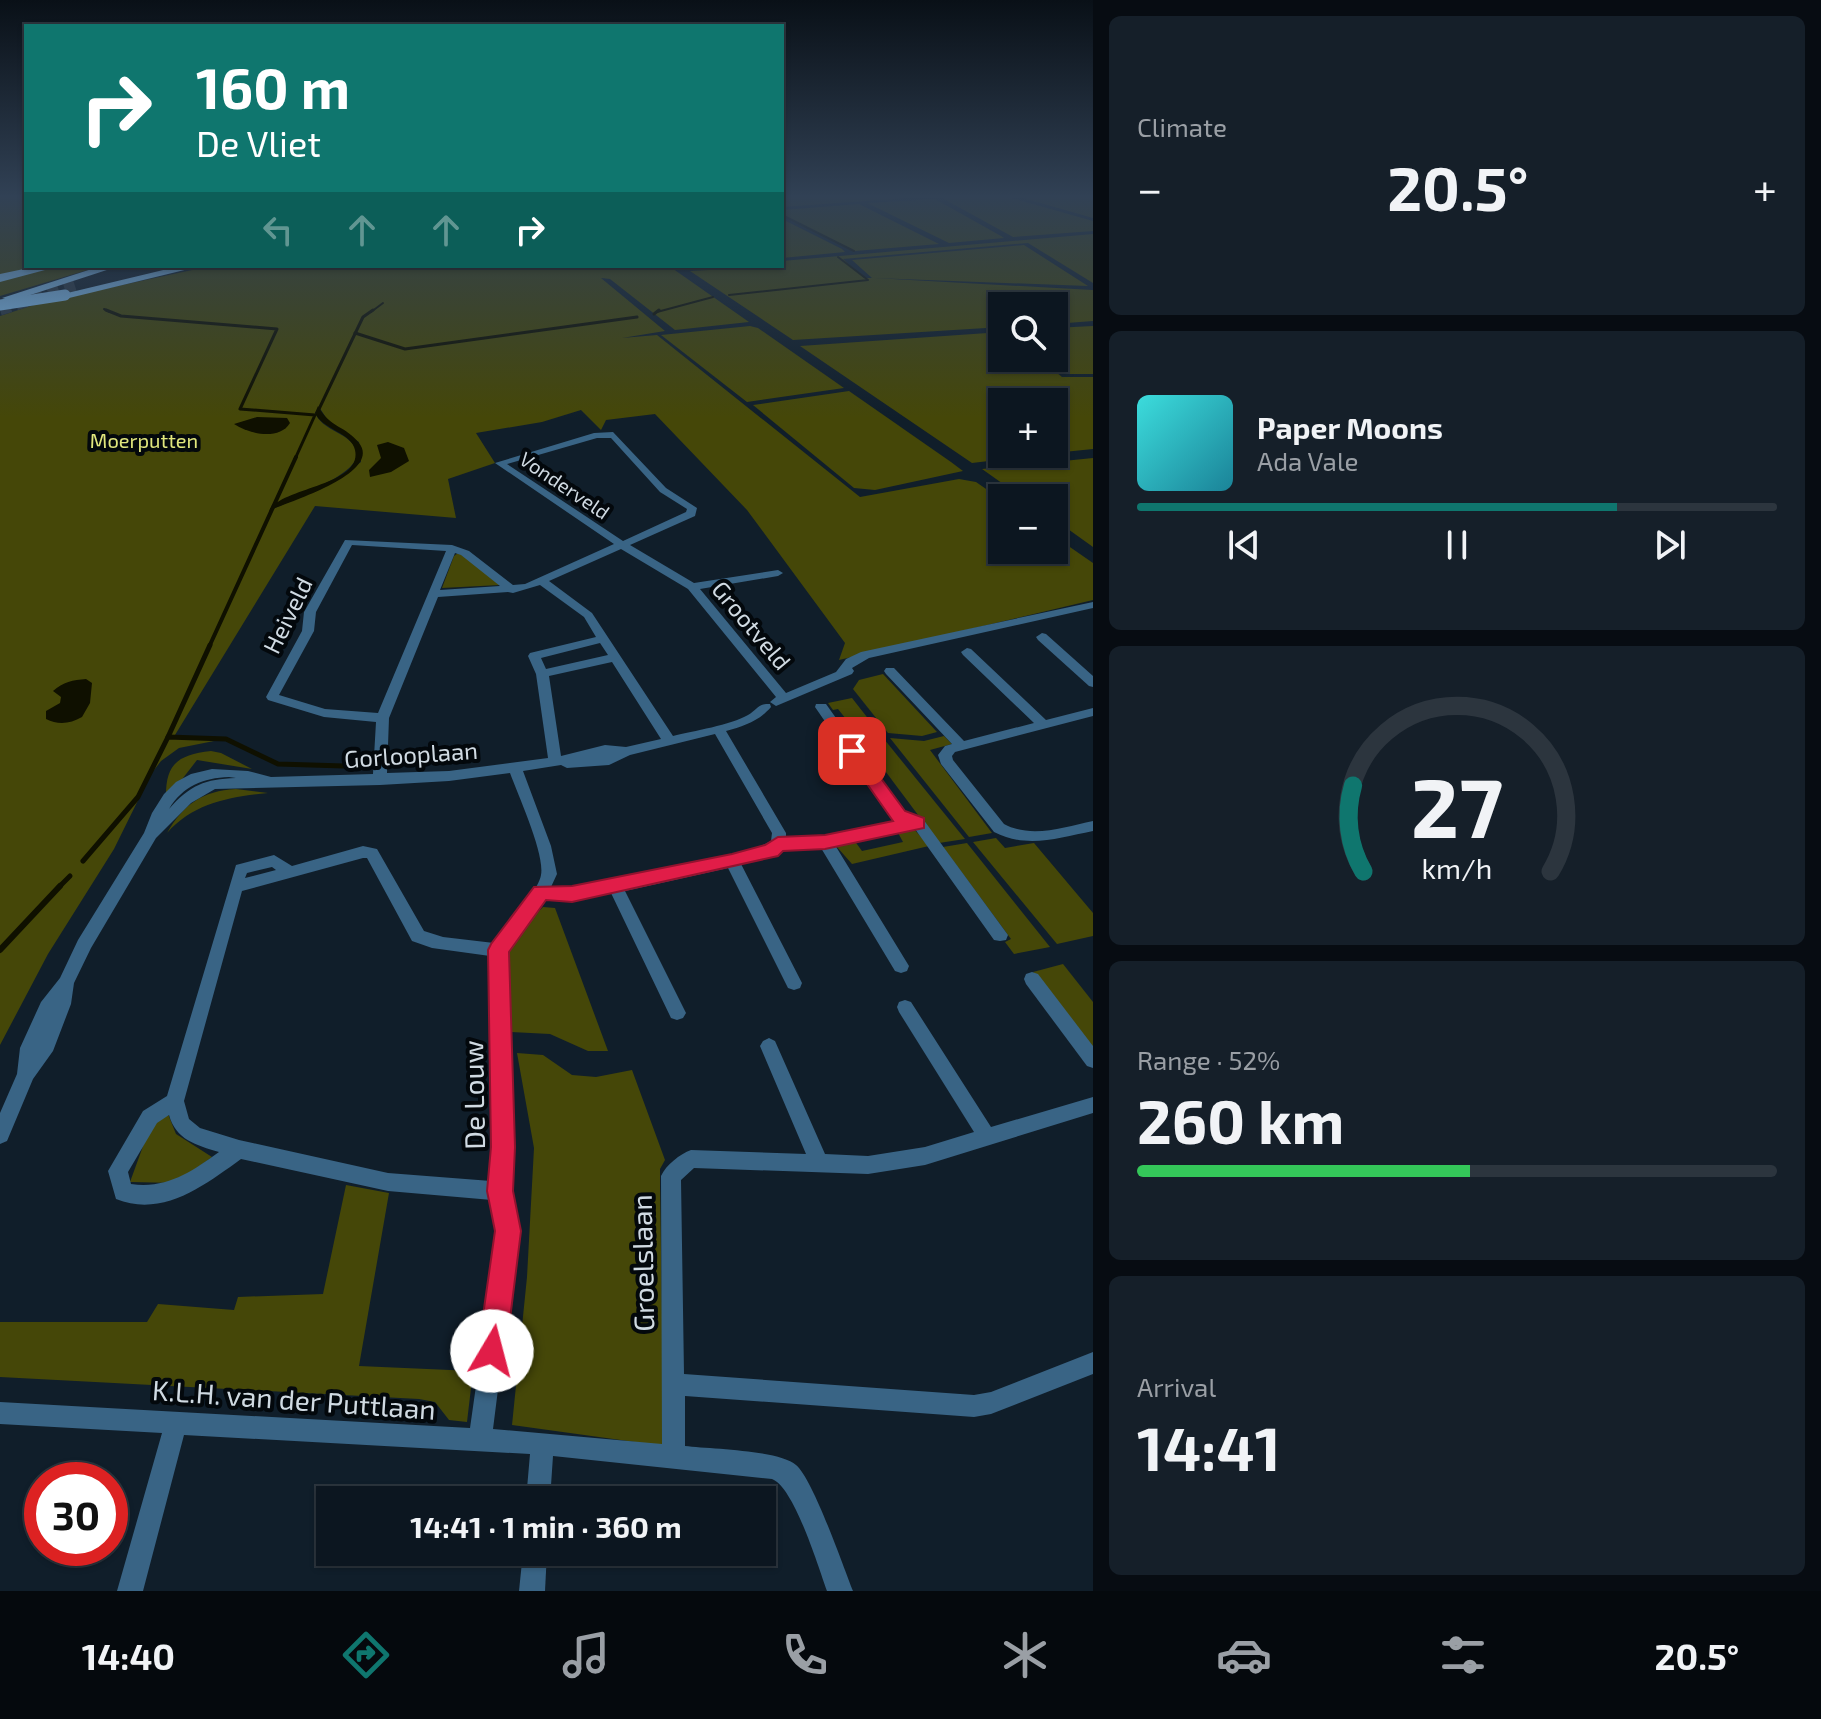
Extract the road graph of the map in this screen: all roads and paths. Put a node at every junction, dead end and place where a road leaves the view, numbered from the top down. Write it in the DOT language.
graph roads {
  1 [pos="35,270"];
  2 [pos="100,270"];
  3 [pos="132,270"];
  4 [pos="174,270"];
  5 [pos="0,278"];
  6 [pos="70,291"];
  7 [pos="4,302"];
  8 [pos="627,544"];
  9 [pos="452,548"];
  10 [pos="778,573"];
  11 [pos="542,581"];
  12 [pos="692,587"];
  13 [pos="513,590"];
  14 [pos="433,594"];
  15 [pos="1093,605"];
  16 [pos="1042,637"];
  17 [pos="604,639"];
  18 [pos="967,652"];
  19 [pos="616,657"];
  20 [pos="890,671"];
  21 [pos="542,674"];
  22 [pos="1093,683"];
  23 [pos="784,698"];
  24 [pos="821,707"];
  25 [pos="1093,712"];
  26 [pos="383,718"];
  27 [pos="1043,724"];
  28 [pos="718,728"];
  29 [pos="670,742"];
  30 [pos="961,746"];
  31 [pos="555,762"];
  32 [pos="515,768"];
  33 [pos="380,780"];
  34 [pos="918,823"];
  35 [pos="1093,826"];
  36 [pos="825,842"];
  37 [pos="778,844"];
  38 [pos="732,861"];
  39 [pos="615,885"];
  40 [pos="541,892"];
  41 [pos="1000,935"];
  42 [pos="498,950"];
  43 [pos="901,966"];
  44 [pos="1032,979"];
  45 [pos="794,983"];
  46 [pos="905,1007"];
  47 [pos="677,1013"];
  48 [pos="769,1046"];
  49 [pos="1093,1060"];
  50 [pos="175,1101"];
  51 [pos="1093,1105"];
  52 [pos="0,1135"];
  53 [pos="987,1137"];
  54 [pos="239,1149"];
  55 [pos="819,1163"];
  56 [pos="500,1191"];
  57 [pos="1093,1363"];
  58 [pos="675,1384"];
  59 [pos="0,1413"];
  60 [pos="176,1422"];
  61 [pos="480,1441"];
  62 [pos="542,1443"];
  63 [pos="674,1455"];
  64 [pos="539,1486"];
  65 [pos="534,1566"];
  66 [pos="130,1591"];
  67 [pos="532,1591"];
  68 [pos="840,1591"];
  1 -- 5 [label="highway"];
  2 -- 7 [label="highway"];
  3 -- 6 [label="highway"];
  4 -- 6 [label="highway"];
  6 -- 7 [label="highway, bridge"];
  8 -- 8 [label="street, Vonderveld"];
  8 -- 11 [label="street"];
  8 -- 12 [label="street, Grootveld"];
  9 -- 13 [label="street"];
  9 -- 14 [label="street"];
  9 -- 26 [label="street, Heiveld"];
  10 -- 12 [label="street"];
  11 -- 13 [label="street"];
  11 -- 17 [label="street"];
  12 -- 23 [label="street, Grootveld"];
  13 -- 14 [label="street"];
  14 -- 26 [label="street"];
  15 -- 23 [label="street, Gorlooplaan"];
  16 -- 22 [label="street"];
  17 -- 19 [label="street"];
  17 -- 21 [label="street"];
  18 -- 27 [label="street"];
  19 -- 21 [label="street"];
  19 -- 29 [label="street"];
  20 -- 30 [label="street"];
  21 -- 31 [label="street"];
  23 -- 28 [label="street, Gorlooplaan"];
  24 -- 34 [label="street"];
  25 -- 27 [label="street"];
  26 -- 33 [label="street"];
  27 -- 30 [label="street"];
  28 -- 29 [label="street, Gorlooplaan"];
  28 -- 37 [label="street"];
  29 -- 31 [label="street, Gorlooplaan"];
  30 -- 35 [label="street"];
  31 -- 32 [label="street, Gorlooplaan"];
  32 -- 33 [label="street, Gorlooplaan"];
  32 -- 40 [label="street"];
  33 -- 52 [label="street, Gorlooplaan"];
  34 -- 36 [label="street"];
  34 -- 41 [label="street"];
  36 -- 37 [label="street"];
  36 -- 43 [label="street"];
  37 -- 38 [label="street"];
  38 -- 39 [label="street"];
  38 -- 45 [label="street"];
  39 -- 40 [label="street"];
  39 -- 47 [label="street"];
  40 -- 42 [label="street"];
  42 -- 50 [label="street"];
  42 -- 56 [label="street, De Louw"];
  44 -- 49 [label="street"];
  46 -- 53 [label="street"];
  48 -- 55 [label="street"];
  50 -- 54 [label="street"];
  50 -- 54 [label="street"];
  51 -- 53 [label="street, Groelslaan"];
  53 -- 55 [label="street, Groelslaan"];
  54 -- 56 [label="street"];
  55 -- 58 [label="street, Groelslaan"];
  56 -- 61 [label="street, De Louw"];
  57 -- 58 [label="street"];
  58 -- 63 [label="street, Groelslaan"];
  59 -- 60 [label="street, K.L.H. van der Puttlaan"];
  60 -- 61 [label="street, K.L.H. van der Puttlaan"];
  60 -- 66 [label="street"];
  61 -- 62 [label="street, K.L.H. van der Puttlaan"];
  62 -- 63 [label="street, K.L.H. van der Puttlaan"];
  62 -- 64 [label="street"];
  63 -- 68 [label="street, K.L.H. van der Puttlaan"];
  65 -- 67 [label="street"];
}
